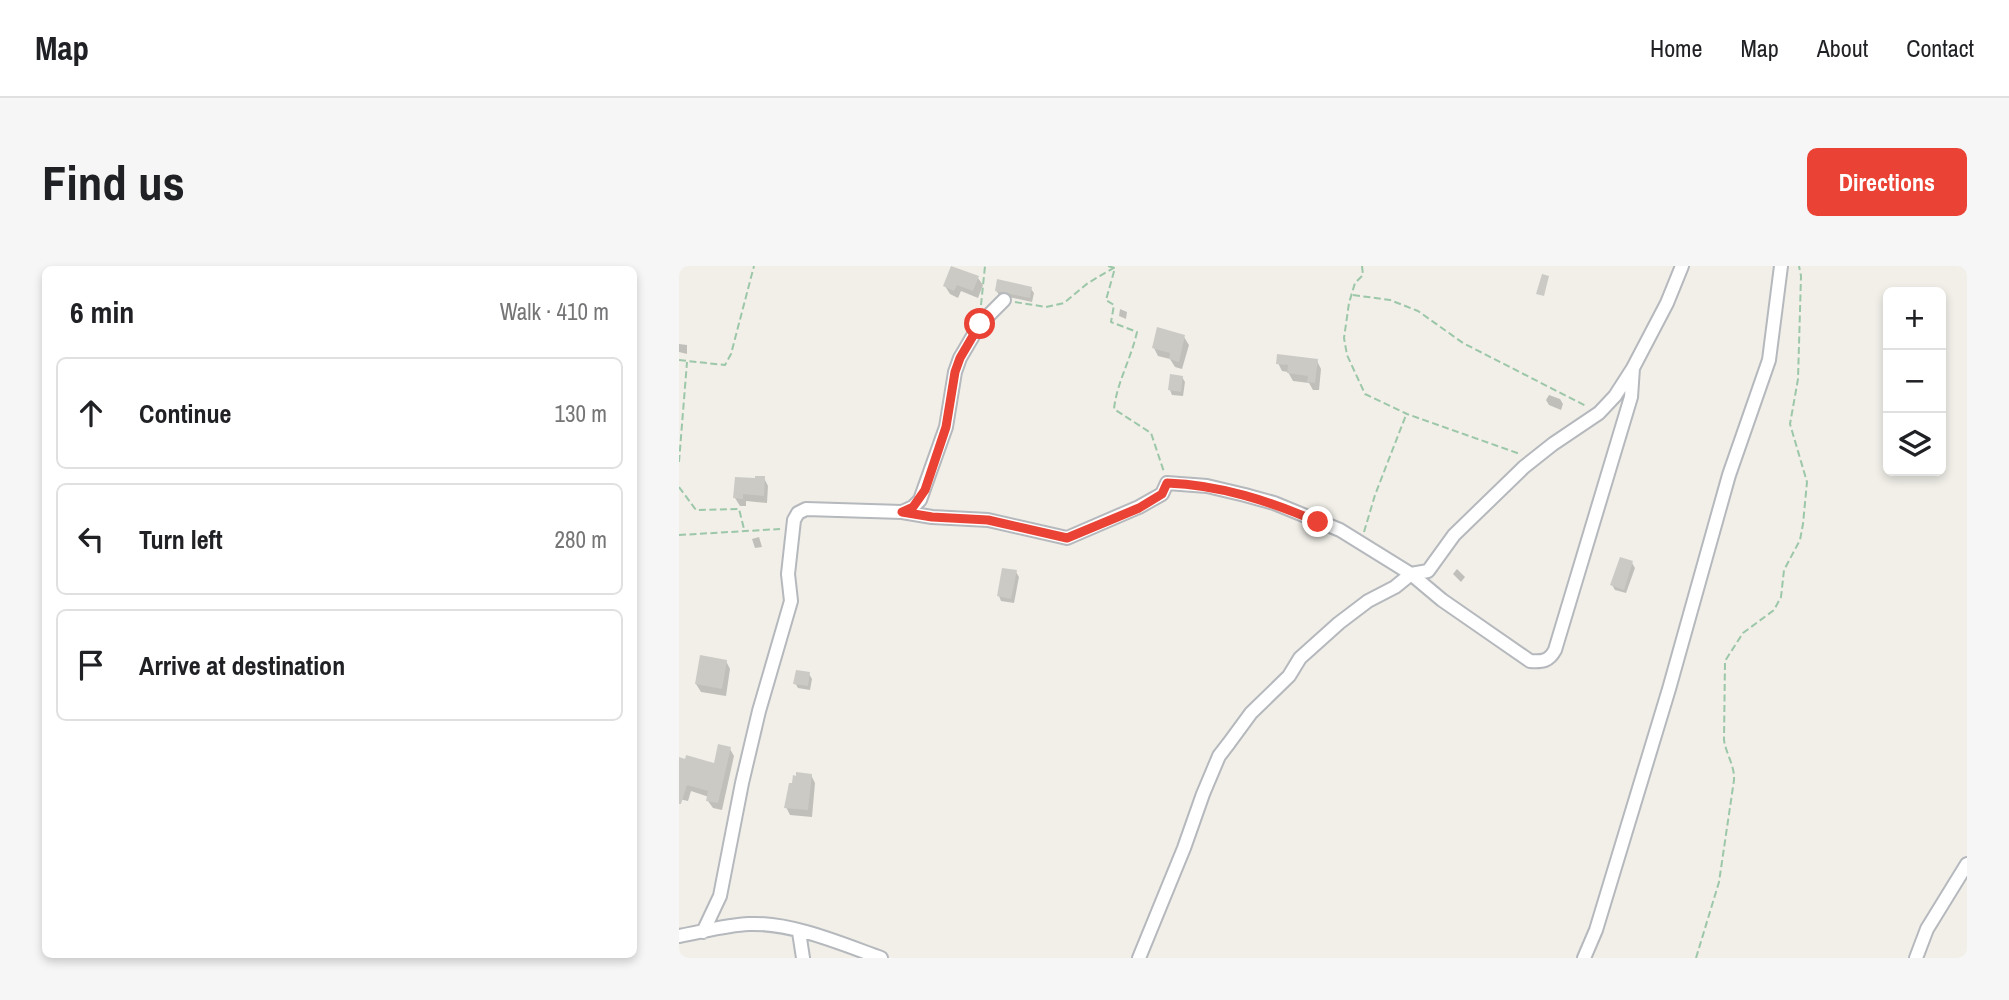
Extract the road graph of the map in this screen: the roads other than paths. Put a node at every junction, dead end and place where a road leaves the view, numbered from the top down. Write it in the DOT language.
graph roads {
  1 [pos="1682,266"];
  2 [pos="1781,266"];
  3 [pos="1004,300"];
  4 [pos="1633,368"];
  5 [pos="902,512"];
  6 [pos="1411,574"];
  7 [pos="1967,864"];
  8 [pos="703,932"];
  9 [pos="799,932"];
  10 [pos="679,936"];
  11 [pos="803,958"];
  12 [pos="881,958"];
  13 [pos="1139,958"];
  14 [pos="1584,958"];
  15 [pos="1916,958"];
  1 -- 4 [label="street"];
  2 -- 14 [label="street"];
  3 -- 5 [label="street"];
  4 -- 6 [label="street"];
  4 -- 6 [label="street"];
  5 -- 6 [label="street"];
  5 -- 8 [label="street"];
  6 -- 13 [label="street"];
  7 -- 15 [label="street"];
  8 -- 9 [label="street"];
  8 -- 10 [label="street"];
  9 -- 11 [label="street"];
  9 -- 12 [label="street"];
}
